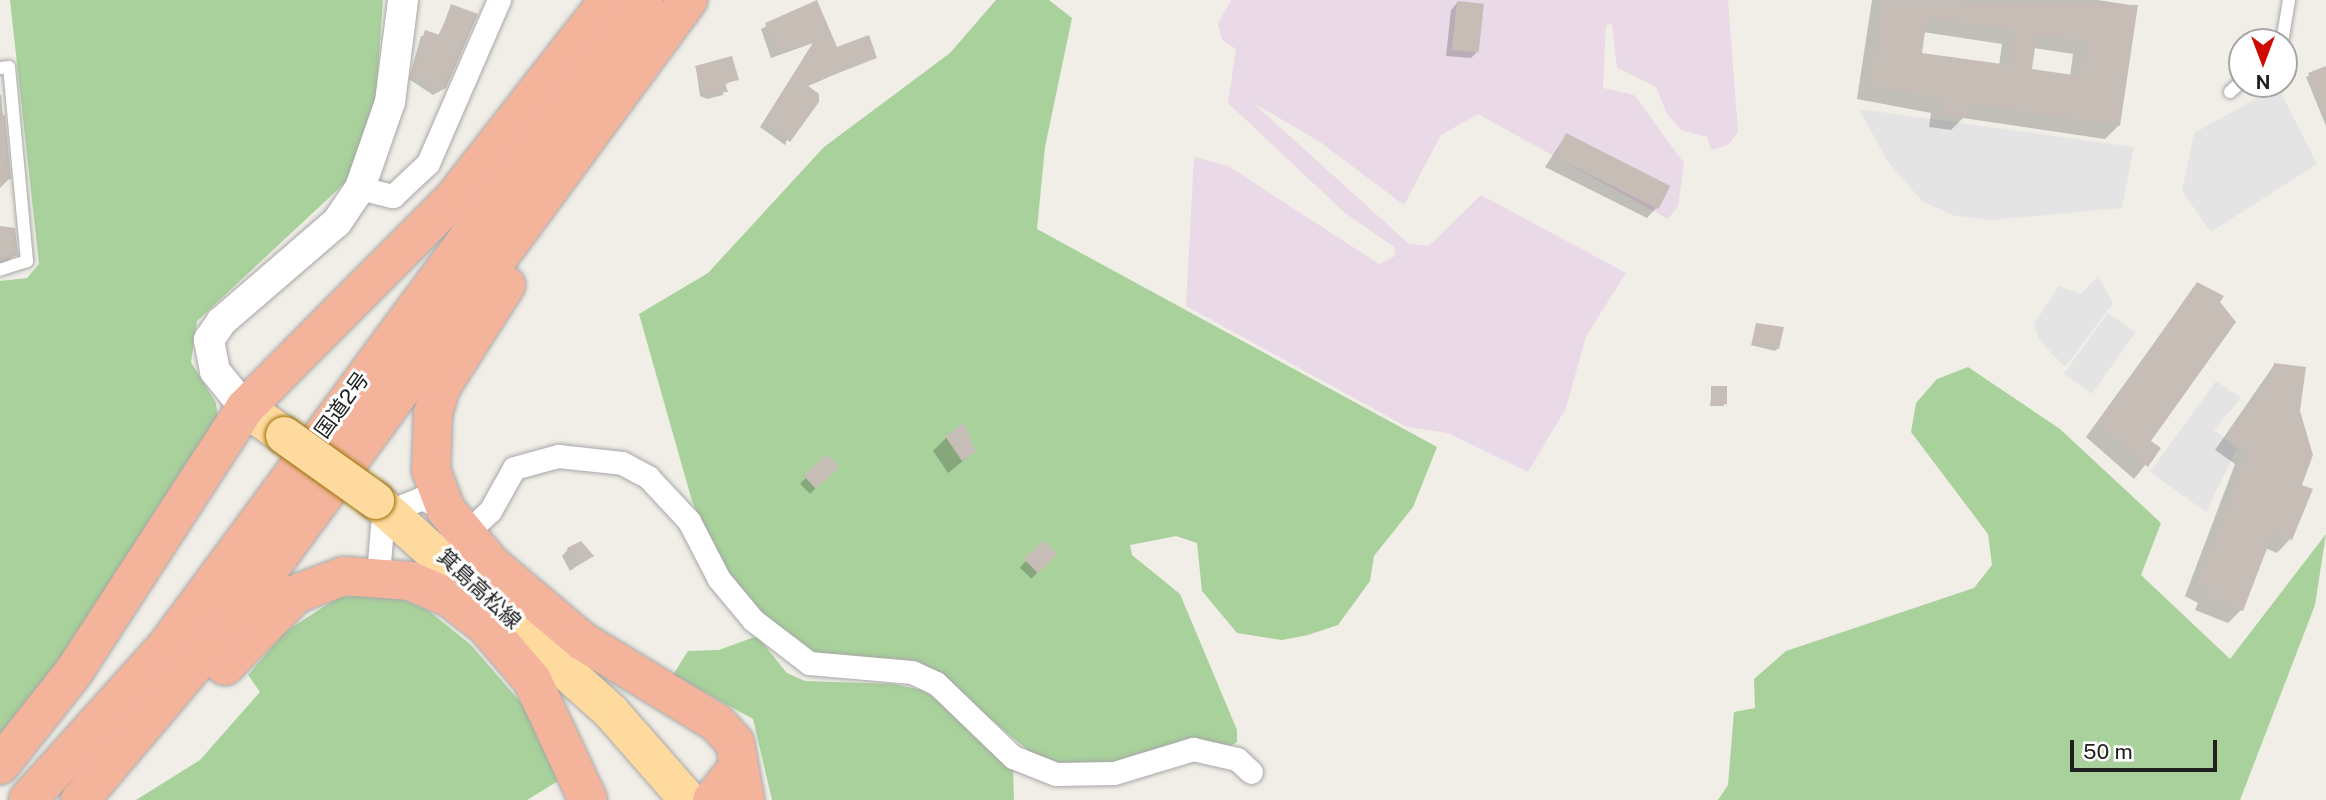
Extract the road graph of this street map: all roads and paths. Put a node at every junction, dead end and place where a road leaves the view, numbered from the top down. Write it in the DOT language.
graph roads {
  1 [pos="402,0"];
  2 [pos="499,0"];
  3 [pos="610,0"];
  4 [pos="644,0"];
  5 [pos="688,0"];
  6 [pos="2289,0"];
  7 [pos="2284,28"];
  8 [pos="0,68"];
  9 [pos="595,120"];
  10 [pos="360,188"];
  11 [pos="0,270"];
  12 [pos="245,408"];
  13 [pos="385,511"];
  14 [pos="455,522"];
  15 [pos="378,575"];
  16 [pos="0,765"];
  17 [pos="1251,772"];
  18 [pos="742,783"];
  19 [pos="29,800"];
  20 [pos="80,800"];
  21 [pos="110,800"];
  22 [pos="588,800"];
  23 [pos="688,800"];
  24 [pos="712,800"];
  1 -- 10 [label="street"];
  2 -- 10 [label="street"];
  3 -- 12 [label="highway"];
  4 -- 19 [label="highway, 国道2号"];
  5 -- 9 [label="highway, 国道2号"];
  6 -- 7 [label="lane"];
  8 -- 11 [label="lane"];
  9 -- 14 [label="highway"];
  9 -- 20 [label="highway, 国道2号"];
  10 -- 12 [label="street"];
  12 -- 13 [label="main road, 箕島高松線, bridge"];
  12 -- 16 [label="highway"];
  13 -- 14 [label="street"];
  13 -- 15 [label="street"];
  13 -- 23 [label="main road, 箕島高松線"];
  14 -- 17 [label="street"];
  14 -- 18 [label="highway"];
  15 -- 21 [label="highway"];
  15 -- 22 [label="highway"];
  18 -- 24 [label="highway"];
}
